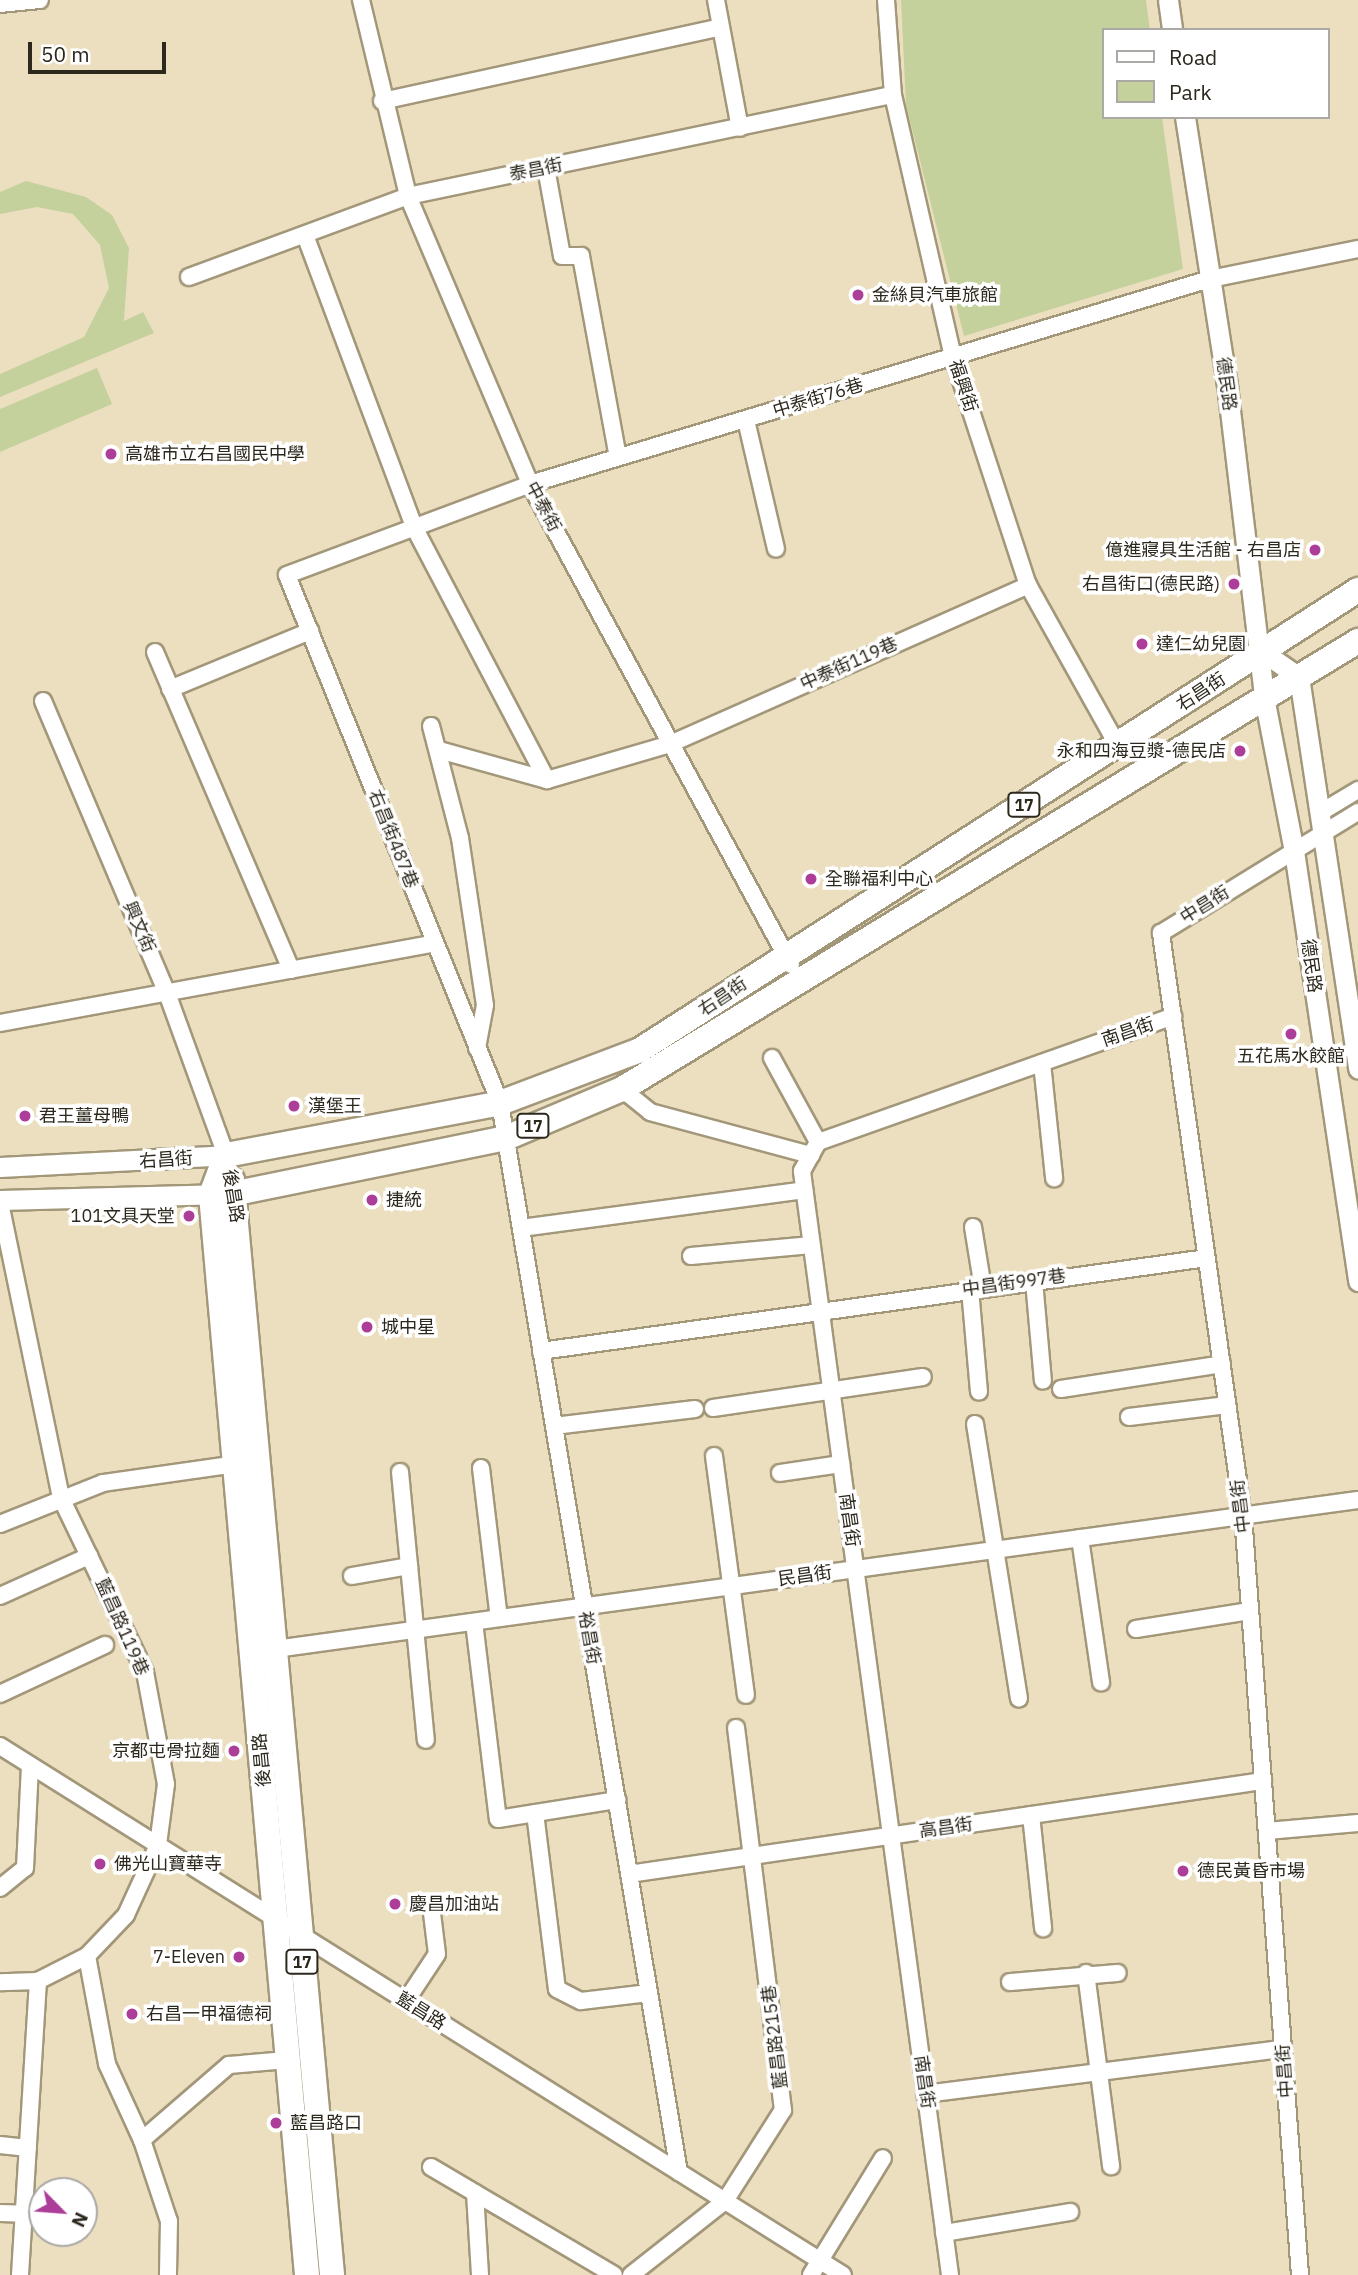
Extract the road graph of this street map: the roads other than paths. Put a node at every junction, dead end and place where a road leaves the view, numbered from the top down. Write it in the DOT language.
graph roads {
  1 [pos="40,0"];
  2 [pos="361,0"];
  3 [pos="716,0"];
  4 [pos="886,0"];
  5 [pos="1168,0"];
  6 [pos="0,4"];
  7 [pos="720,27"];
  8 [pos="1172,28"];
  9 [pos="893,95"];
  10 [pos="382,101"];
  11 [pos="1185,119"];
  12 [pos="740,128"];
  13 [pos="545,169"];
  14 [pos="408,196"];
  15 [pos="305,235"];
  16 [pos="1358,249"];
  17 [pos="189,278"];
  18 [pos="1210,279"];
  19 [pos="953,356"];
  20 [pos="746,420"];
  21 [pos="618,457"];
  22 [pos="530,484"];
  23 [pos="414,527"];
  24 [pos="776,549"];
  25 [pos="287,575"];
  26 [pos="1028,585"];
  27 [pos="1358,590"];
  28 [pos="310,631"];
  29 [pos="1358,641"];
  30 [pos="155,652"];
  31 [pos="1263,652"];
  32 [pos="1299,677"];
  33 [pos="170,689"];
  34 [pos="1264,697"];
  35 [pos="43,701"];
  36 [pos="431,726"];
  37 [pos="670,744"];
  38 [pos="1118,746"];
  39 [pos="439,750"];
  40 [pos="547,780"];
  41 [pos="1358,790"];
  42 [pos="1322,811"];
  43 [pos="1358,812"];
  44 [pos="1326,831"];
  45 [pos="1294,850"];
  46 [pos="435,943"];
  47 [pos="785,956"];
  48 [pos="1351,966"];
  49 [pos="291,970"];
  50 [pos="801,982"];
  51 [pos="167,993"];
  52 [pos="1173,1016"];
  53 [pos="0,1023"];
  54 [pos="477,1048"];
  55 [pos="772,1058"];
  56 [pos="1042,1063"];
  57 [pos="1358,1069"];
  58 [pos="622,1089"];
  59 [pos="500,1103"];
  60 [pos="506,1138"];
  61 [pos="814,1149"];
  62 [pos="226,1156"];
  63 [pos="0,1167"];
  64 [pos="1054,1178"];
  65 [pos="804,1190"];
  66 [pos="236,1193"];
  67 [pos="211,1195"];
  68 [pos="0,1202"];
  69 [pos="973,1227"];
  70 [pos="521,1228"];
  71 [pos="812,1245"];
  72 [pos="691,1256"];
  73 [pos="1207,1258"];
  74 [pos="1034,1281"];
  75 [pos="1358,1281"];
  76 [pos="976,1288"];
  77 [pos="821,1310"];
  78 [pos="541,1350"];
  79 [pos="1222,1364"];
  80 [pos="923,1377"];
  81 [pos="1043,1381"];
  82 [pos="1061,1389"];
  83 [pos="831,1391"];
  84 [pos="979,1392"];
  85 [pos="1227,1405"];
  86 [pos="713,1408"];
  87 [pos="695,1409"];
  88 [pos="1129,1417"];
  89 [pos="975,1424"];
  90 [pos="554,1426"];
  91 [pos="714,1456"];
  92 [pos="243,1463"];
  93 [pos="841,1464"];
  94 [pos="481,1468"];
  95 [pos="400,1472"];
  96 [pos="780,1473"];
  97 [pos="61,1498"];
  98 [pos="1358,1500"];
  99 [pos="1243,1516"];
  100 [pos="0,1524"];
  101 [pos="1080,1538"];
  102 [pos="996,1550"];
  103 [pos="89,1556"];
  104 [pos="409,1566"];
  105 [pos="855,1569"];
  106 [pos="352,1576"];
  107 [pos="732,1586"];
  108 [pos="0,1596"];
  109 [pos="584,1607"];
  110 [pos="1250,1611"];
  111 [pos="499,1618"];
  112 [pos="474,1622"];
  113 [pos="1136,1629"];
  114 [pos="415,1630"];
  115 [pos="105,1645"];
  116 [pos="262,1651"];
  117 [pos="1101,1682"];
  118 [pos="0,1694"];
  119 [pos="746,1695"];
  120 [pos="1019,1698"];
  121 [pos="736,1728"];
  122 [pos="426,1740"];
  123 [pos="0,1746"];
  124 [pos="30,1765"];
  125 [pos="1263,1781"];
  126 [pos="617,1800"];
  127 [pos="535,1813"];
  128 [pos="1031,1815"];
  129 [pos="1358,1823"];
  130 [pos="1267,1831"];
  131 [pos="891,1836"];
  132 [pos="158,1845"];
  133 [pos="754,1856"];
  134 [pos="629,1874"];
  135 [pos="0,1888"];
  136 [pos="432,1913"];
  137 [pos="277,1920"];
  138 [pos="1043,1928"];
  139 [pos="299,1934"];
  140 [pos="87,1956"];
  141 [pos="1086,1973"];
  142 [pos="1118,1973"];
  143 [pos="0,1982"];
  144 [pos="38,1982"];
  145 [pos="1010,1982"];
  146 [pos="649,1993"];
  147 [pos="406,2001"];
  148 [pos="1283,2049"];
  149 [pos="287,2060"];
  150 [pos="1098,2072"];
  151 [pos="925,2094"];
  152 [pos="142,2140"];
  153 [pos="0,2146"];
  154 [pos="28,2148"];
  155 [pos="883,2158"];
  156 [pos="431,2166"];
  157 [pos="1111,2166"];
  158 [pos="679,2172"];
  159 [pos="475,2193"];
  160 [pos="725,2201"];
  161 [pos="1070,2212"];
  162 [pos="0,2213"];
  163 [pos="24,2214"];
  164 [pos="944,2232"];
  165 [pos="820,2261"];
  166 [pos="20,2275"];
  167 [pos="168,2275"];
  168 [pos="307,2275"];
  169 [pos="332,2275"];
  170 [pos="480,2275"];
  171 [pos="614,2275"];
  172 [pos="631,2275"];
  173 [pos="811,2275"];
  174 [pos="843,2275"];
  175 [pos="950,2275"];
  176 [pos="1300,2275"];
  1 -- 6 [label="street"];
  2 -- 10 [label="street, 中泰街"];
  3 -- 7 [label="street"];
  4 -- 9 [label="street, 福興街"];
  5 -- 8 [label="street"];
  7 -- 10 [label="street"];
  7 -- 12 [label="street"];
  9 -- 12 [label="street, 泰昌街"];
  9 -- 19 [label="street, 福興街"];
  10 -- 14 [label="street, 中泰街"];
  11 -- 18 [label="street, 德民路"];
  12 -- 13 [label="street, 泰昌街"];
  13 -- 14 [label="street, 泰昌街"];
  13 -- 21 [label="street"];
  14 -- 15 [label="street, 泰昌街"];
  14 -- 22 [label="street, 中泰街"];
  15 -- 17 [label="street, 泰昌街"];
  15 -- 23 [label="street"];
  16 -- 18 [label="street, 中泰街76巷"];
  18 -- 19 [label="street, 中泰街76巷"];
  18 -- 31 [label="street, 德民路"];
  19 -- 20 [label="street, 中泰街76巷"];
  19 -- 26 [label="street, 福興街"];
  20 -- 21 [label="street, 中泰街76巷"];
  20 -- 24 [label="street"];
  21 -- 22 [label="street, 中泰街76巷"];
  22 -- 23 [label="street, 中泰街76巷"];
  22 -- 37 [label="street, 中泰街"];
  23 -- 25 [label="street, 中泰街76巷"];
  23 -- 40 [label="street"];
  25 -- 28 [label="street, 右昌街487巷"];
  26 -- 37 [label="street, 中泰街119巷"];
  26 -- 38 [label="street, 福興街"];
  27 -- 31 [label="main road, 右昌街 / 17"];
  28 -- 33 [label="street"];
  28 -- 46 [label="street, 右昌街487巷"];
  29 -- 32 [label="main road, 右昌街 / 17"];
  30 -- 33 [label="street"];
  31 -- 32 [label="street"];
  31 -- 34 [label="street, 德民路"];
  31 -- 38 [label="main road, 右昌街 / 17"];
  32 -- 34 [label="main road, 右昌街 / 17"];
  32 -- 42 [label="street, 德民路"];
  33 -- 49 [label="street"];
  34 -- 45 [label="street, 德民路"];
  34 -- 50 [label="main road, 右昌街 / 17"];
  35 -- 51 [label="street, 興文街"];
  36 -- 39 [label="street"];
  37 -- 40 [label="street, 中泰街119巷"];
  37 -- 47 [label="street, 中泰街"];
  38 -- 47 [label="main road, 右昌街 / 17"];
  39 -- 40 [label="street"];
  39 -- 54 [label="street"];
  41 -- 42 [label="street"];
  42 -- 44 [label="street, 德民路"];
  43 -- 44 [label="street, 中昌街"];
  44 -- 45 [label="street, 中昌街"];
  44 -- 48 [label="street, 德民路"];
  45 -- 52 [label="street, 中昌街"];
  45 -- 75 [label="street, 德民路"];
  46 -- 49 [label="street"];
  46 -- 54 [label="street, 右昌街487巷"];
  47 -- 50 [label="street, 中泰街"];
  47 -- 59 [label="main road, 右昌街 / 17"];
  48 -- 57 [label="street, 德民路"];
  49 -- 51 [label="street"];
  50 -- 58 [label="main road, 右昌街 / 17"];
  51 -- 53 [label="street"];
  51 -- 62 [label="street, 興文街"];
  52 -- 56 [label="street, 南昌街"];
  52 -- 73 [label="street, 中昌街"];
  54 -- 59 [label="street, 右昌街487巷"];
  55 -- 61 [label="street"];
  56 -- 61 [label="street, 南昌街"];
  56 -- 64 [label="street"];
  58 -- 60 [label="main road, 右昌街 / 17"];
  58 -- 61 [label="street"];
  59 -- 60 [label="street, 裕昌街"];
  59 -- 62 [label="main road, 右昌街 / 17"];
  60 -- 66 [label="main road, 右昌街 / 17"];
  60 -- 70 [label="street, 裕昌街"];
  61 -- 65 [label="street, 南昌街"];
  62 -- 63 [label="street, 右昌街"];
  62 -- 66 [label="main road, 後昌路 / 17"];
  62 -- 67 [label="main road, 後昌路 / 17"];
  65 -- 70 [label="street"];
  65 -- 71 [label="street, 南昌街"];
  66 -- 67 [label="street, 右昌街"];
  66 -- 92 [label="main road, 後昌路 / 17"];
  67 -- 68 [label="street, 右昌街"];
  67 -- 92 [label="main road, 後昌路 / 17"];
  68 -- 97 [label="street, 藍昌路119巷"];
  69 -- 76 [label="street"];
  70 -- 78 [label="street, 裕昌街"];
  71 -- 72 [label="street"];
  71 -- 77 [label="street, 南昌街"];
  73 -- 74 [label="street, 中昌街997巷"];
  73 -- 79 [label="street, 中昌街"];
  74 -- 76 [label="street, 中昌街997巷"];
  74 -- 81 [label="street"];
  76 -- 77 [label="street, 中昌街997巷"];
  76 -- 84 [label="street"];
  77 -- 78 [label="street, 中昌街997巷"];
  77 -- 83 [label="street, 南昌街"];
  78 -- 90 [label="street, 裕昌街"];
  79 -- 82 [label="street"];
  79 -- 85 [label="street, 中昌街"];
  80 -- 83 [label="street"];
  83 -- 86 [label="street"];
  83 -- 93 [label="street, 南昌街"];
  85 -- 88 [label="street"];
  85 -- 99 [label="street, 中昌街"];
  87 -- 90 [label="street"];
  89 -- 102 [label="street"];
  90 -- 109 [label="street, 裕昌街"];
  91 -- 107 [label="street"];
  92 -- 97 [label="street"];
  92 -- 116 [label="main road, 後昌路 / 17"];
  93 -- 96 [label="street"];
  93 -- 105 [label="street, 南昌街"];
  94 -- 111 [label="street"];
  95 -- 104 [label="street"];
  97 -- 100 [label="street"];
  97 -- 103 [label="street, 藍昌路119巷"];
  98 -- 99 [label="street, 民昌街"];
  99 -- 101 [label="street, 民昌街"];
  99 -- 110 [label="street, 中昌街"];
  101 -- 102 [label="street, 民昌街"];
  101 -- 117 [label="street"];
  102 -- 105 [label="street, 民昌街"];
  102 -- 120 [label="street"];
  103 -- 108 [label="street"];
  103 -- 132 [label="street, 藍昌路119巷"];
  104 -- 106 [label="street"];
  104 -- 114 [label="street"];
  105 -- 107 [label="street, 民昌街"];
  105 -- 131 [label="street, 南昌街"];
  107 -- 109 [label="street, 民昌街"];
  107 -- 119 [label="street"];
  109 -- 111 [label="street, 民昌街"];
  109 -- 126 [label="street, 裕昌街"];
  110 -- 113 [label="street"];
  110 -- 125 [label="street, 中昌街"];
  111 -- 112 [label="street, 民昌街"];
  112 -- 114 [label="street, 民昌街"];
  112 -- 127 [label="street"];
  114 -- 116 [label="street, 民昌街"];
  114 -- 122 [label="street"];
  115 -- 118 [label="street"];
  116 -- 137 [label="main road, 後昌路 / 17"];
  116 -- 139 [label="main road, 後昌路 / 17"];
  121 -- 133 [label="street, 藍昌路215巷"];
  123 -- 124 [label="street, 藍昌路"];
  124 -- 132 [label="street, 藍昌路"];
  124 -- 135 [label="street"];
  125 -- 128 [label="street, 高昌街"];
  125 -- 130 [label="street, 中昌街"];
  126 -- 127 [label="street"];
  126 -- 134 [label="street, 裕昌街"];
  127 -- 146 [label="street"];
  128 -- 131 [label="street, 高昌街"];
  128 -- 138 [label="street"];
  129 -- 130 [label="street"];
  130 -- 148 [label="street, 中昌街"];
  131 -- 133 [label="street, 高昌街"];
  131 -- 151 [label="street, 南昌街"];
  132 -- 137 [label="street, 藍昌路"];
  132 -- 140 [label="street, 藍昌路119巷"];
  133 -- 134 [label="street, 高昌街"];
  133 -- 160 [label="street, 藍昌路215巷"];
  134 -- 146 [label="street, 裕昌街"];
  136 -- 147 [label="street"];
  137 -- 139 [label="street, 藍昌路"];
  137 -- 149 [label="main road, 後昌路 / 17"];
  139 -- 147 [label="street, 藍昌路"];
  139 -- 169 [label="main road, 後昌路 / 17"];
  140 -- 144 [label="street, 藍昌路119巷"];
  140 -- 152 [label="street"];
  141 -- 142 [label="street"];
  141 -- 145 [label="street"];
  141 -- 150 [label="street"];
  143 -- 144 [label="street"];
  144 -- 154 [label="street"];
  146 -- 158 [label="street, 裕昌街"];
  147 -- 158 [label="street, 藍昌路"];
  148 -- 150 [label="street"];
  148 -- 176 [label="street, 中昌街"];
  149 -- 152 [label="street"];
  149 -- 168 [label="main road, 後昌路 / 17"];
  150 -- 151 [label="street"];
  150 -- 157 [label="street"];
  151 -- 164 [label="street, 南昌街"];
  152 -- 167 [label="street"];
  153 -- 154 [label="street"];
  154 -- 163 [label="street"];
  155 -- 165 [label="street"];
  156 -- 159 [label="street"];
  158 -- 160 [label="street, 藍昌路"];
  159 -- 170 [label="street"];
  159 -- 171 [label="street"];
  160 -- 165 [label="street, 藍昌路"];
  160 -- 172 [label="street, 藍昌路215巷"];
  161 -- 164 [label="street"];
  162 -- 163 [label="street"];
  163 -- 166 [label="street"];
  164 -- 175 [label="street, 南昌街"];
  165 -- 173 [label="street"];
  165 -- 174 [label="street, 藍昌路"];
}
